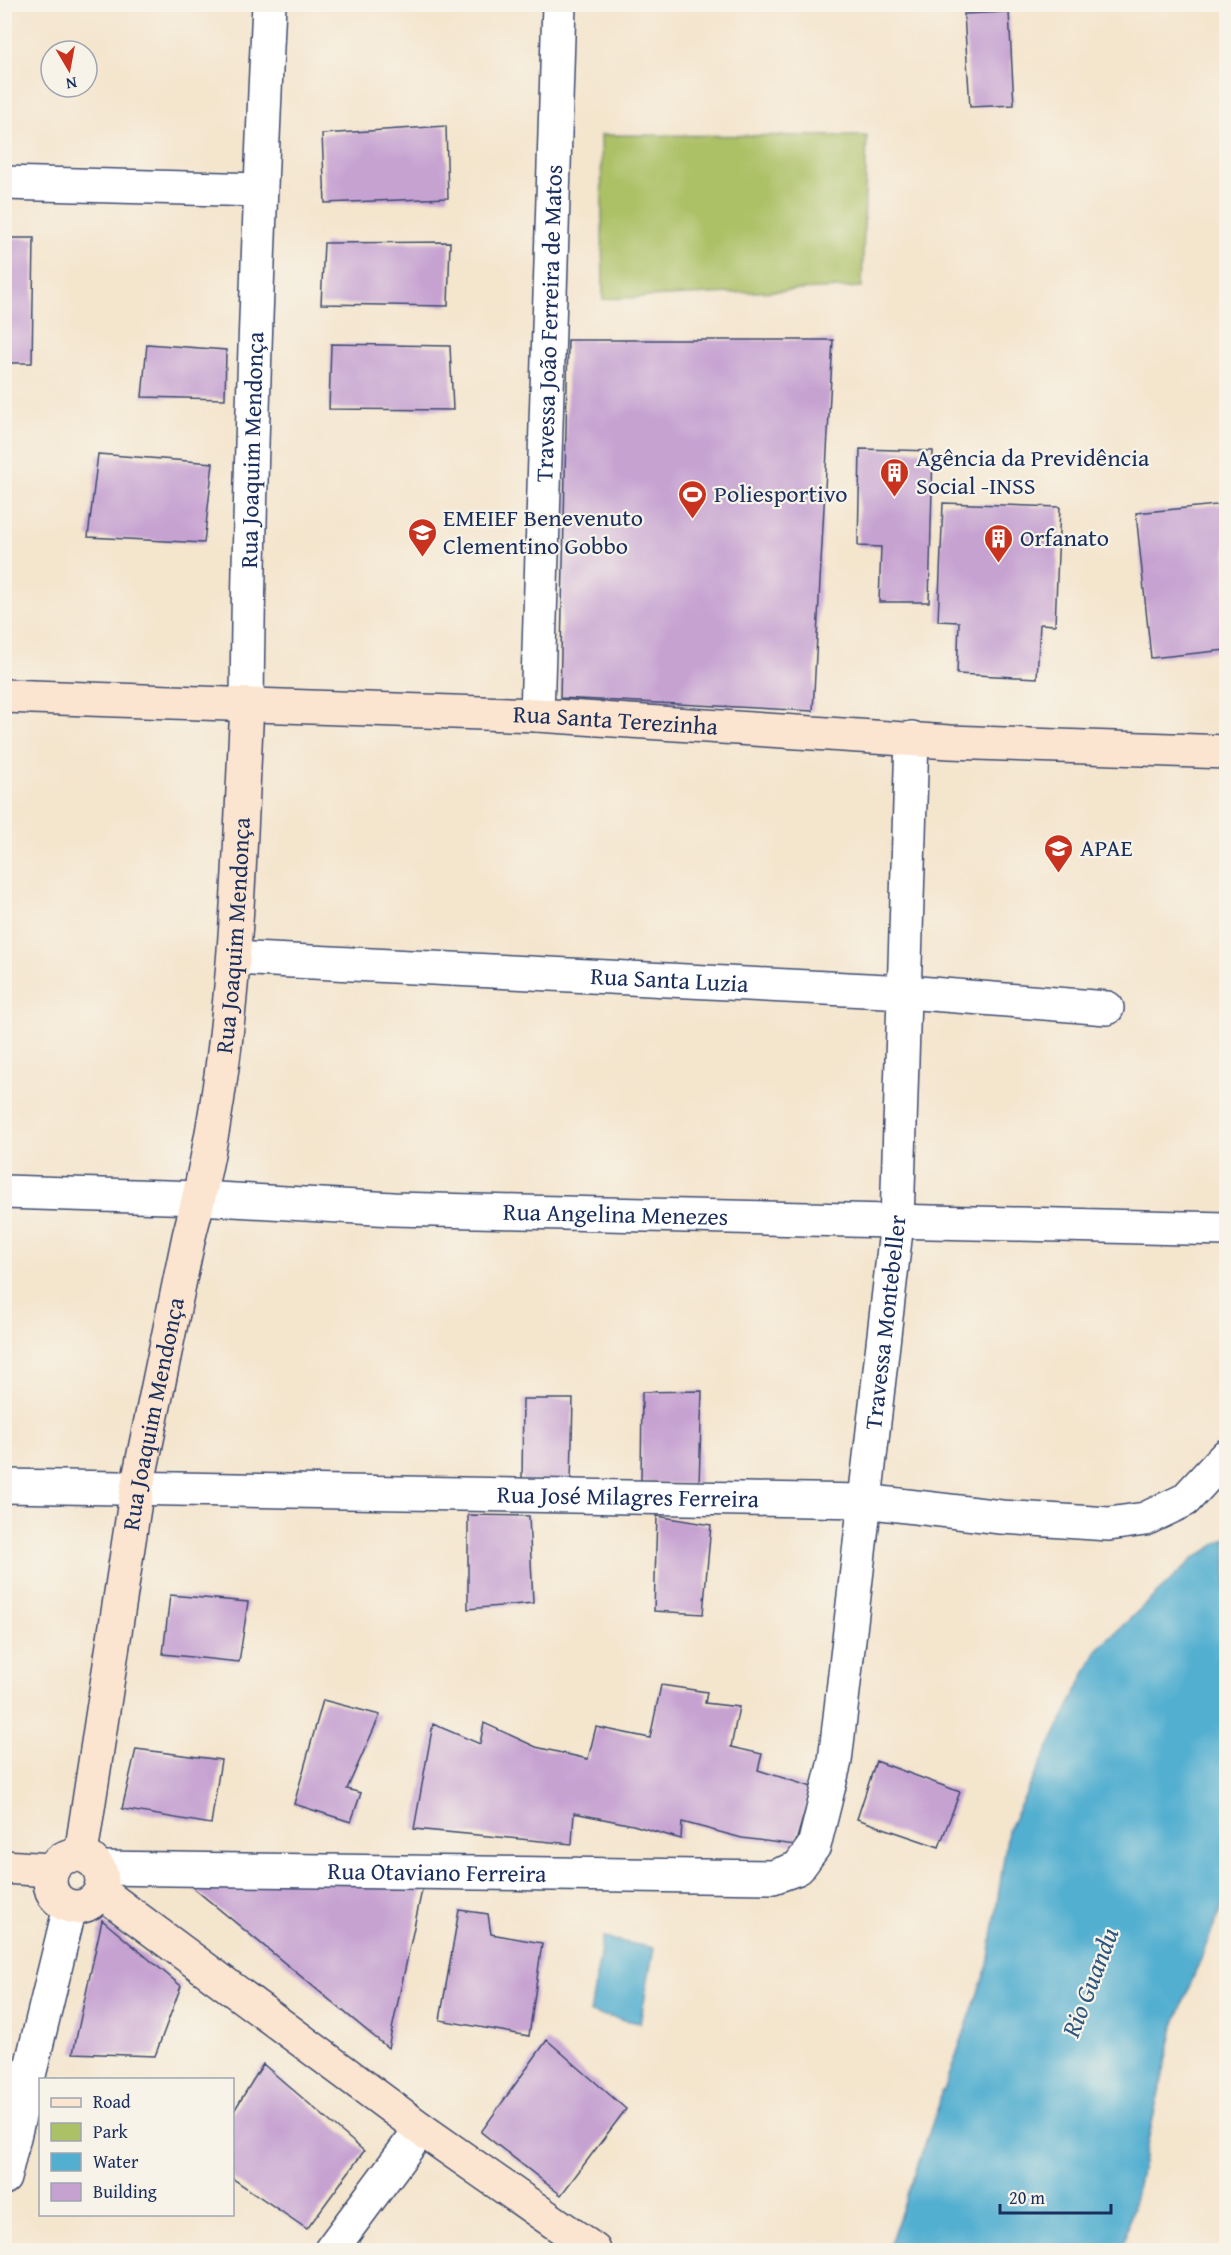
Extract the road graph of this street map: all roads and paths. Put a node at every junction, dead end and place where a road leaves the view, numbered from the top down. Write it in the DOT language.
graph roads {
  1 [pos="269,4"];
  2 [pos="559,4"];
  3 [pos="4,183"];
  4 [pos="260,190"];
  5 [pos="4,696"];
  6 [pos="247,705"];
  7 [pos="537,715"];
  8 [pos="912,738"];
  9 [pos="1227,752"];
  10 [pos="234,958"];
  11 [pos="906,992"];
  12 [pos="1107,1008"];
  13 [pos="4,1192"];
  14 [pos="199,1198"];
  15 [pos="897,1222"];
  16 [pos="1227,1229"];
  17 [pos="1227,1456"];
  18 [pos="4,1486"];
  19 [pos="137,1488"];
  20 [pos="864,1501"];
  21 [pos="4,1867"];
  22 [pos="51,1869"];
  23 [pos="93,1871"];
  24 [pos="773,1877"];
  25 [pos="70,1907"];
  26 [pos="421,2129"];
  27 [pos="4,2178"];
  28 [pos="330,2250"];
  29 [pos="594,2250"];
  1 -- 4 [label="street, Rua Joaquim Mendonça"];
  2 -- 7 [label="street, Travessa João Ferreira de Matos"];
  3 -- 4 [label="street"];
  4 -- 6 [label="street, Rua Joaquim Mendonça"];
  5 -- 6 [label="street, Rua Santa Terezinha"];
  6 -- 7 [label="street, Rua Santa Terezinha"];
  6 -- 10 [label="street, Rua Joaquim Mendonça"];
  7 -- 8 [label="street, Rua Santa Terezinha"];
  8 -- 9 [label="street, Rua Santa Terezinha"];
  8 -- 11 [label="street, Travessa Montebeller"];
  10 -- 11 [label="street, Rua Santa Luzia"];
  10 -- 14 [label="street, Rua Joaquim Mendonça"];
  11 -- 12 [label="street, Rua Santa Luzia"];
  11 -- 15 [label="street, Travessa Montebeller"];
  13 -- 14 [label="street, Rua Angelina Menezes"];
  14 -- 15 [label="street, Rua Angelina Menezes"];
  14 -- 19 [label="street, Rua Joaquim Mendonça"];
  15 -- 16 [label="street, Rua Angelina Menezes"];
  15 -- 20 [label="street, Travessa Montebeller"];
  17 -- 20 [label="street, Rua José Milagres Ferreira"];
  18 -- 19 [label="street, Rua José Milagres Ferreira"];
  19 -- 20 [label="street, Rua José Milagres Ferreira"];
  19 -- 23 [label="street, Rua Joaquim Mendonça"];
  20 -- 24 [label="street, Travessa Montebeller"];
  21 -- 22 [label="street"];
  22 -- 23 [label="street"];
  22 -- 25 [label="street"];
  23 -- 24 [label="street, Rua Otaviano Ferreira"];
  23 -- 25 [label="street"];
  23 -- 26 [label="street"];
  25 -- 27 [label="street"];
  26 -- 28 [label="street"];
  26 -- 29 [label="street"];
}
